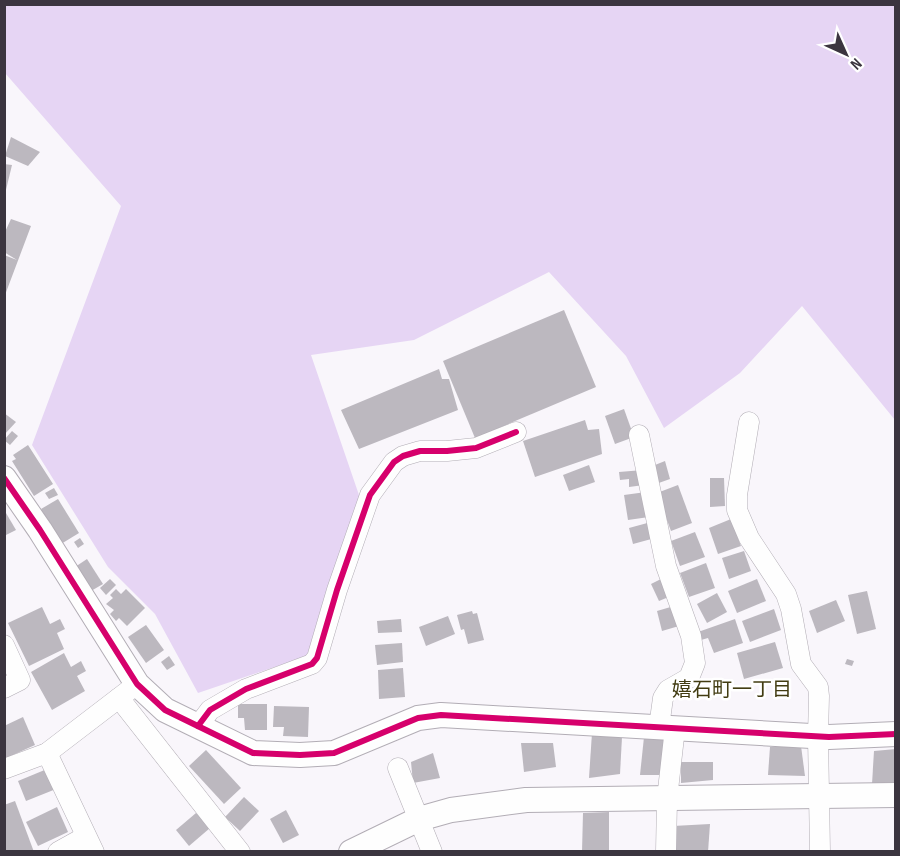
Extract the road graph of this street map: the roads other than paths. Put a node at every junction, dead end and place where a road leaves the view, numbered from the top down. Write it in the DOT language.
graph roads {
  1 [pos="749,422"];
  2 [pos="516,432"];
  3 [pos="639,435"];
  4 [pos="4,478"];
  5 [pos="4,645"];
  6 [pos="4,688"];
  7 [pos="128,691"];
  8 [pos="198,726"];
  9 [pos="667,727"];
  10 [pos="896,734"];
  11 [pos="818,736"];
  12 [pos="47,753"];
  13 [pos="398,768"];
  14 [pos="4,769"];
  15 [pos="896,795"];
  16 [pos="820,796"];
  17 [pos="667,799"];
  18 [pos="419,819"];
  19 [pos="90,844"];
  20 [pos="58,852"];
  21 [pos="240,852"];
  22 [pos="351,852"];
  23 [pos="432,852"];
  24 [pos="666,852"];
  25 [pos="820,852"];
  1 -- 11 [label="street"];
  2 -- 8 [label="street"];
  3 -- 9 [label="street"];
  4 -- 7 [label="street"];
  5 -- 6 [label="street"];
  7 -- 8 [label="street"];
  7 -- 12 [label="street"];
  7 -- 21 [label="street"];
  8 -- 9 [label="street"];
  9 -- 11 [label="street"];
  9 -- 17 [label="street"];
  10 -- 11 [label="street"];
  11 -- 16 [label="street"];
  12 -- 14 [label="street"];
  12 -- 19 [label="street"];
  13 -- 18 [label="street"];
  15 -- 16 [label="street"];
  16 -- 17 [label="street"];
  16 -- 25 [label="street"];
  17 -- 18 [label="street"];
  17 -- 24 [label="street"];
  18 -- 22 [label="street"];
  18 -- 23 [label="street"];
  19 -- 20 [label="street"];
}
